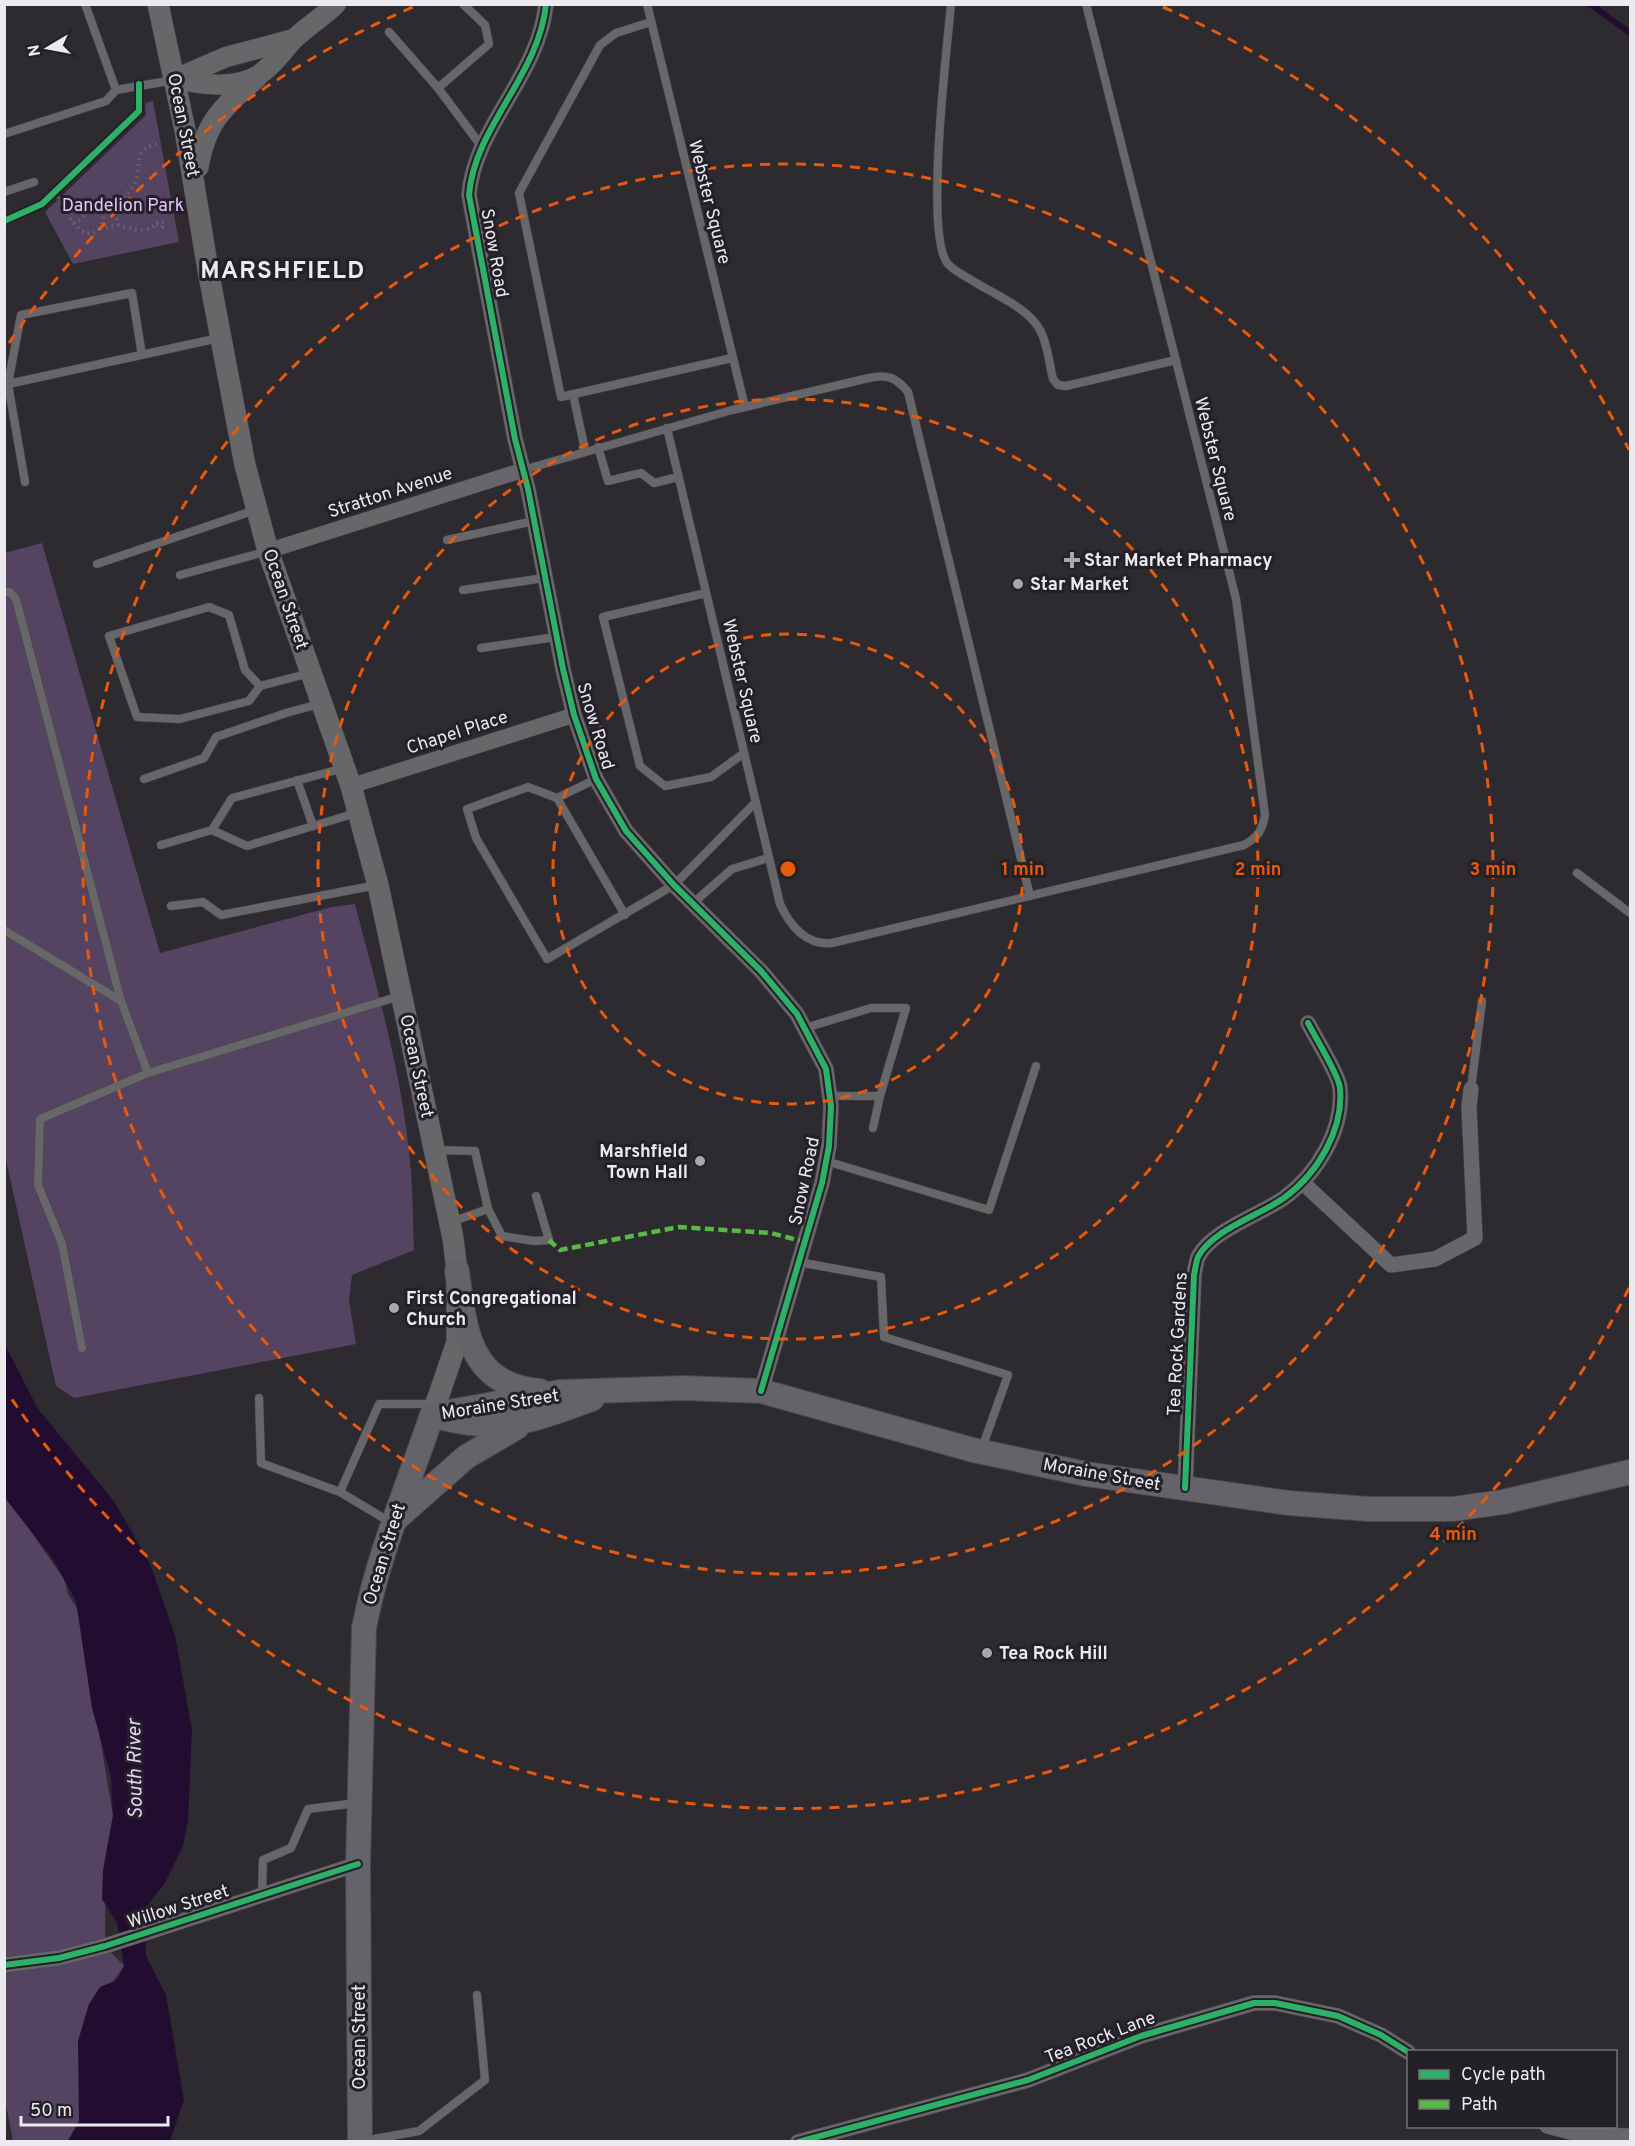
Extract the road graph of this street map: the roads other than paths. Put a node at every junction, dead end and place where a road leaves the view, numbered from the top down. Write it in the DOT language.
graph roads {
  1 [pos="85,4"];
  2 [pos="158,4"];
  3 [pos="336,4"];
  4 [pos="464,4"];
  5 [pos="647,4"];
  6 [pos="951,4"];
  7 [pos="1086,4"];
  8 [pos="549,5"];
  9 [pos="651,22"];
  10 [pos="389,32"];
  11 [pos="294,39"];
  12 [pos="257,76"];
  13 [pos="176,80"];
  14 [pos="438,88"];
  15 [pos="116,90"];
  16 [pos="4,135"];
  17 [pos="483,148"];
  18 [pos="34,182"];
  19 [pos="195,183"];
  20 [pos="4,192"];
  21 [pos="221,338"];
  22 [pos="142,355"];
  23 [pos="732,358"];
  24 [pos="1176,360"];
  25 [pos="8,384"];
  26 [pos="573,394"];
  27 [pos="745,407"];
  28 [pos="667,428"];
  29 [pos="598,447"];
  30 [pos="585,450"];
  31 [pos="524,470"];
  32 [pos="678,477"];
  33 [pos="25,482"];
  34 [pos="257,509"];
  35 [pos="534,520"];
  36 [pos="447,540"];
  37 [pos="268,551"];
  38 [pos="97,564"];
  39 [pos="180,575"];
  40 [pos="544,578"];
  41 [pos="463,590"];
  42 [pos="4,592"];
  43 [pos="706,592"];
  44 [pos="556,637"];
  45 [pos="481,648"];
  46 [pos="311,672"];
  47 [pos="260,686"];
  48 [pos="323,704"];
  49 [pos="574,715"];
  50 [pos="744,753"];
  51 [pos="348,777"];
  52 [pos="144,779"];
  53 [pos="596,779"];
  54 [pos="297,780"];
  55 [pos="557,798"];
  56 [pos="756,802"];
  57 [pos="358,813"];
  58 [pos="313,826"];
  59 [pos="212,830"];
  60 [pos="161,845"];
  61 [pos="768,858"];
  62 [pos="1577,873"];
  63 [pos="378,885"];
  64 [pos="674,885"];
  65 [pos="1030,896"];
  66 [pos="693,903"];
  67 [pos="171,906"];
  68 [pos="1630,913"];
  69 [pos="625,915"];
  70 [pos="4,930"];
  71 [pos="402,995"];
  72 [pos="121,1001"];
  73 [pos="1482,1001"];
  74 [pos="1308,1023"];
  75 [pos="805,1028"];
  76 [pos="1036,1066"];
  77 [pos="148,1073"];
  78 [pos="1471,1089"];
  79 [pos="830,1096"];
  80 [pos="880,1096"];
  81 [pos="873,1128"];
  82 [pos="435,1150"];
  83 [pos="826,1161"];
  84 [pos="1302,1182"];
  85 [pos="536,1196"];
  86 [pos="488,1209"];
  87 [pos="450,1222"];
  88 [pos="798,1262"];
  89 [pos="457,1271"];
  90 [pos="82,1348"];
  91 [pos="760,1391"];
  92 [pos="560,1392"];
  93 [pos="613,1392"];
  94 [pos="259,1398"];
  95 [pos="434,1409"];
  96 [pos="524,1422"];
  97 [pos="981,1451"];
  98 [pos="1630,1472"];
  99 [pos="1185,1488"];
  100 [pos="340,1492"];
  101 [pos="392,1523"];
  102 [pos="361,1802"];
  103 [pos="358,1864"];
  104 [pos="262,1894"];
  105 [pos="4,1965"];
  106 [pos="477,1995"];
  107 [pos="1407,2051"];
  108 [pos="1551,2128"];
  109 [pos="1630,2136"];
  110 [pos="360,2142"];
  111 [pos="798,2142"];
  1 -- 15 [label="lane"];
  2 -- 13 [label="main road, Ocean Street"];
  3 -- 11 [label="street"];
  4 -- 14 [label="lane"];
  5 -- 9 [label="lane, Webster Square"];
  6 -- 24 [label="lane"];
  7 -- 24 [label="lane, Webster Square"];
  8 -- 17 [label="street, Snow Road"];
  9 -- 23 [label="lane, Webster Square"];
  9 -- 26 [label="lane"];
  10 -- 14 [label="lane"];
  11 -- 12 [label="street"];
  11 -- 13 [label="street"];
  12 -- 13 [label="street"];
  12 -- 19 [label="main road"];
  13 -- 15 [label="lane"];
  13 -- 19 [label="main road, Ocean Street"];
  14 -- 17 [label="lane"];
  15 -- 16 [label="lane"];
  17 -- 31 [label="street, Snow Road"];
  18 -- 20 [label="lane"];
  19 -- 21 [label="main road, Ocean Street"];
  21 -- 22 [label="lane"];
  21 -- 34 [label="main road, Ocean Street"];
  22 -- 25 [label="lane"];
  22 -- 25 [label="lane"];
  23 -- 26 [label="lane"];
  23 -- 27 [label="lane, Webster Square"];
  24 -- 65 [label="lane, Webster Square"];
  25 -- 33 [label="lane"];
  26 -- 30 [label="lane"];
  27 -- 28 [label="lane"];
  27 -- 65 [label="lane"];
  28 -- 29 [label="lane"];
  28 -- 32 [label="lane, Webster Square"];
  29 -- 30 [label="lane"];
  29 -- 32 [label="lane"];
  30 -- 31 [label="lane"];
  31 -- 35 [label="street, Snow Road"];
  31 -- 37 [label="street, Stratton Avenue"];
  32 -- 43 [label="lane, Webster Square"];
  34 -- 37 [label="main road, Ocean Street"];
  34 -- 38 [label="lane"];
  35 -- 36 [label="lane"];
  35 -- 40 [label="street, Snow Road"];
  37 -- 39 [label="lane"];
  37 -- 46 [label="main road, Ocean Street"];
  40 -- 41 [label="lane"];
  40 -- 44 [label="street, Snow Road"];
  42 -- 72 [label="lane"];
  43 -- 50 [label="lane, Webster Square"];
  43 -- 50 [label="lane"];
  44 -- 45 [label="lane"];
  44 -- 49 [label="street, Snow Road"];
  46 -- 47 [label="lane"];
  46 -- 48 [label="main road, Ocean Street"];
  47 -- 47 [label="lane"];
  48 -- 51 [label="main road, Ocean Street"];
  48 -- 52 [label="lane"];
  49 -- 51 [label="street, Chapel Place"];
  49 -- 53 [label="street, Snow Road"];
  50 -- 56 [label="lane, Webster Square"];
  51 -- 54 [label="lane"];
  51 -- 57 [label="main road, Ocean Street"];
  53 -- 55 [label="lane"];
  53 -- 64 [label="street, Snow Road"];
  54 -- 58 [label="lane"];
  54 -- 59 [label="lane"];
  55 -- 69 [label="lane"];
  55 -- 69 [label="lane"];
  56 -- 61 [label="lane, Webster Square"];
  56 -- 64 [label="lane"];
  57 -- 58 [label="lane"];
  57 -- 63 [label="main road, Ocean Street"];
  58 -- 59 [label="lane"];
  59 -- 60 [label="lane"];
  61 -- 65 [label="lane, Webster Square"];
  61 -- 66 [label="lane"];
  62 -- 68 [label="lane"];
  63 -- 67 [label="lane"];
  63 -- 71 [label="main road, Ocean Street"];
  64 -- 66 [label="street, Snow Road"];
  64 -- 69 [label="lane"];
  66 -- 75 [label="street, Snow Road"];
  70 -- 72 [label="lane"];
  71 -- 77 [label="lane"];
  71 -- 82 [label="main road, Ocean Street"];
  72 -- 77 [label="lane"];
  73 -- 78 [label="lane"];
  74 -- 84 [label="street, Tea Rock Gardens"];
  75 -- 79 [label="street, Snow Road"];
  75 -- 80 [label="lane"];
  76 -- 83 [label="lane"];
  77 -- 90 [label="lane"];
  78 -- 84 [label="street"];
  79 -- 80 [label="lane"];
  79 -- 83 [label="street, Snow Road"];
  80 -- 81 [label="lane"];
  82 -- 86 [label="lane"];
  82 -- 87 [label="main road, Ocean Street"];
  83 -- 88 [label="street, Snow Road"];
  84 -- 99 [label="street, Tea Rock Gardens"];
  85 -- 86 [label="lane"];
  86 -- 87 [label="lane"];
  87 -- 89 [label="main road, Ocean Street"];
  88 -- 91 [label="street, Snow Road"];
  88 -- 97 [label="lane"];
  89 -- 92 [label="main road"];
  89 -- 95 [label="main road, Ocean Street"];
  91 -- 93 [label="main road, Moraine Street"];
  91 -- 97 [label="main road, Moraine Street"];
  92 -- 93 [label="main road, Moraine Street"];
  92 -- 95 [label="main road, Moraine Street"];
  93 -- 96 [label="main road, Moraine Street"];
  94 -- 100 [label="lane"];
  95 -- 96 [label="main road, Moraine Street"];
  95 -- 100 [label="lane"];
  95 -- 101 [label="main road, Ocean Street"];
  96 -- 101 [label="main road"];
  97 -- 99 [label="main road, Moraine Street"];
  98 -- 99 [label="main road, Moraine Street"];
  100 -- 101 [label="lane"];
  101 -- 102 [label="main road, Ocean Street"];
  102 -- 103 [label="main road, Ocean Street"];
  102 -- 104 [label="lane"];
  103 -- 104 [label="street, Willow Street"];
  103 -- 110 [label="main road, Ocean Street"];
  104 -- 105 [label="street, Willow Street"];
  106 -- 110 [label="lane"];
  107 -- 111 [label="street, Tea Rock Lane"];
  108 -- 109 [label="street"];
}
